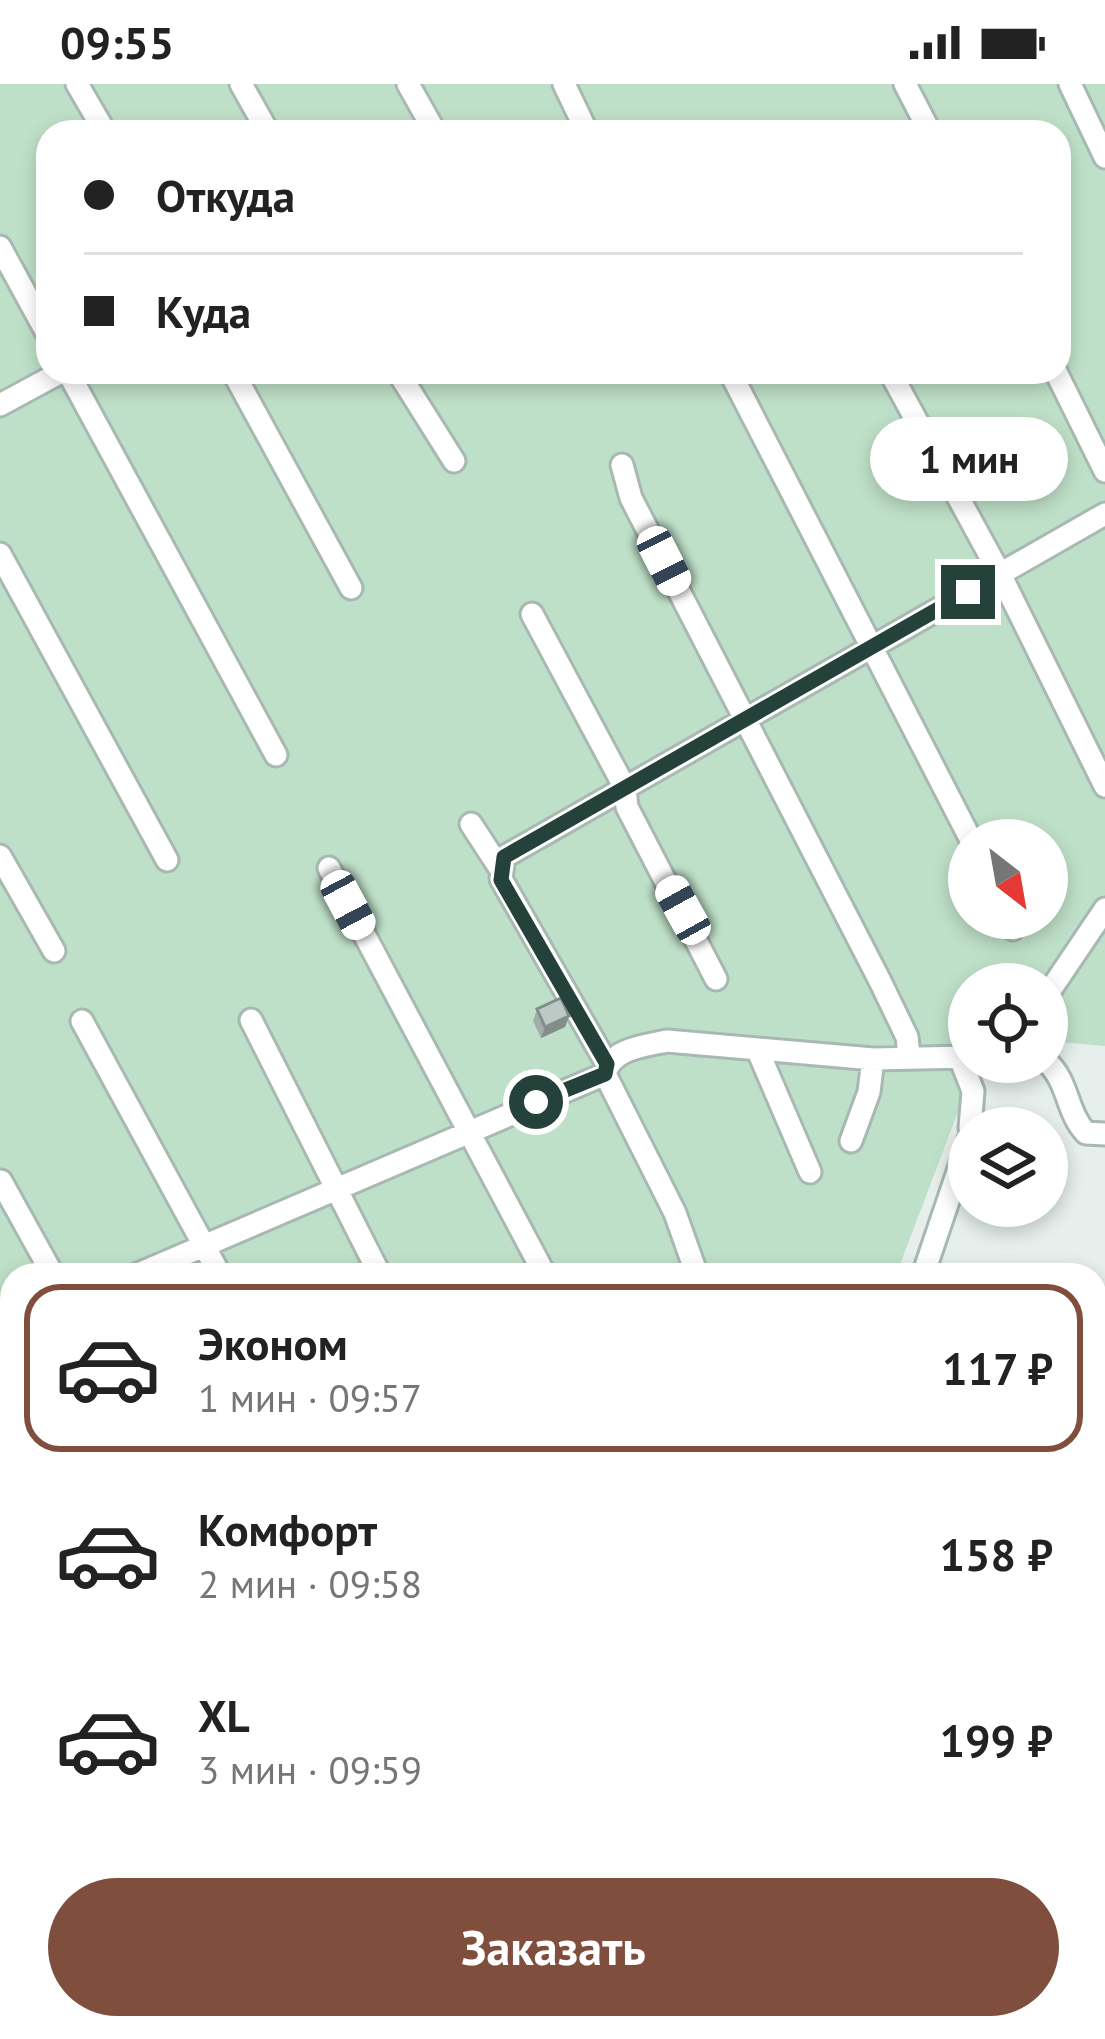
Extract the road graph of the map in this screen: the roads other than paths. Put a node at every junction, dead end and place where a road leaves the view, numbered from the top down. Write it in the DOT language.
graph roads {
  1 [pos="77,84"];
  2 [pos="241,84"];
  3 [pos="408,84"];
  4 [pos="563,84"];
  5 [pos="905,84"];
  6 [pos="1070,84"];
  7 [pos="97,120"];
  8 [pos="261,120"];
  9 [pos="428,120"];
  10 [pos="581,120"];
  11 [pos="924,120"];
  12 [pos="1105,157"];
  13 [pos="0,247"];
  14 [pos="36,313"];
  15 [pos="41,384"];
  16 [pos="72,384"];
  17 [pos="240,384"];
  18 [pos="406,384"];
  19 [pos="736,384"];
  20 [pos="897,384"];
  21 [pos="1061,384"];
  22 [pos="0,405"];
  23 [pos="454,461"];
  24 [pos="622,465"];
  25 [pos="1105,471"];
  26 [pos="1105,514"];
  27 [pos="0,554"];
  28 [pos="1000,574"];
  29 [pos="351,589"];
  30 [pos="532,614"];
  31 [pos="872,646"];
  32 [pos="746,719"];
  33 [pos="276,755"];
  34 [pos="1105,786"];
  35 [pos="625,788"];
  36 [pos="960,819"];
  37 [pos="471,824"];
  38 [pos="0,856"];
  39 [pos="166,860"];
  40 [pos="499,866"];
  41 [pos="328,868"];
  42 [pos="1105,909"];
  43 [pos="54,951"];
  44 [pos="1068,964"];
  45 [pos="716,979"];
  46 [pos="250,1020"];
  47 [pos="82,1021"];
  48 [pos="758,1051"];
  49 [pos="908,1056"];
  50 [pos="948,1057"];
  51 [pos="873,1059"];
  52 [pos="606,1069"];
  53 [pos="1065,1083"];
  54 [pos="468,1130"];
  55 [pos="1105,1134"];
  56 [pos="851,1141"];
  57 [pos="810,1172"];
  58 [pos="2,1180"];
  59 [pos="336,1189"];
  60 [pos="948,1201"];
  61 [pos="204,1245"];
  62 [pos="47,1263"];
  63 [pos="163,1263"];
  64 [pos="214,1263"];
  65 [pos="374,1263"];
  66 [pos="539,1263"];
  67 [pos="694,1263"];
  68 [pos="927,1263"];
  1 -- 7 [label="street"];
  2 -- 8 [label="street"];
  3 -- 9 [label="street"];
  4 -- 10 [label="street"];
  5 -- 11 [label="street"];
  6 -- 12 [label="street"];
  13 -- 14 [label="street"];
  15 -- 22 [label="street"];
  16 -- 33 [label="street"];
  17 -- 29 [label="street"];
  18 -- 23 [label="street"];
  19 -- 31 [label="street"];
  20 -- 28 [label="street"];
  21 -- 25 [label="street"];
  24 -- 32 [label="street"];
  26 -- 28 [label="street"];
  27 -- 39 [label="street"];
  28 -- 31 [label="street"];
  28 -- 34 [label="street"];
  30 -- 35 [label="street"];
  31 -- 32 [label="street"];
  31 -- 36 [label="street"];
  32 -- 35 [label="street"];
  32 -- 49 [label="street"];
  35 -- 40 [label="street"];
  35 -- 45 [label="street"];
  37 -- 40 [label="street"];
  38 -- 43 [label="street"];
  40 -- 52 [label="street"];
  41 -- 54 [label="street"];
  42 -- 44 [label="street"];
  46 -- 59 [label="street"];
  47 -- 61 [label="street"];
  48 -- 51 [label="street"];
  48 -- 52 [label="street"];
  48 -- 57 [label="street"];
  49 -- 50 [label="street"];
  49 -- 51 [label="street"];
  51 -- 56 [label="street"];
  52 -- 54 [label="street"];
  52 -- 67 [label="street"];
  53 -- 55 [label="street"];
  54 -- 59 [label="street"];
  54 -- 66 [label="street"];
  58 -- 62 [label="street"];
  59 -- 61 [label="street"];
  59 -- 65 [label="street"];
  60 -- 68 [label="street"];
  61 -- 63 [label="street"];
  61 -- 64 [label="street"];
}
